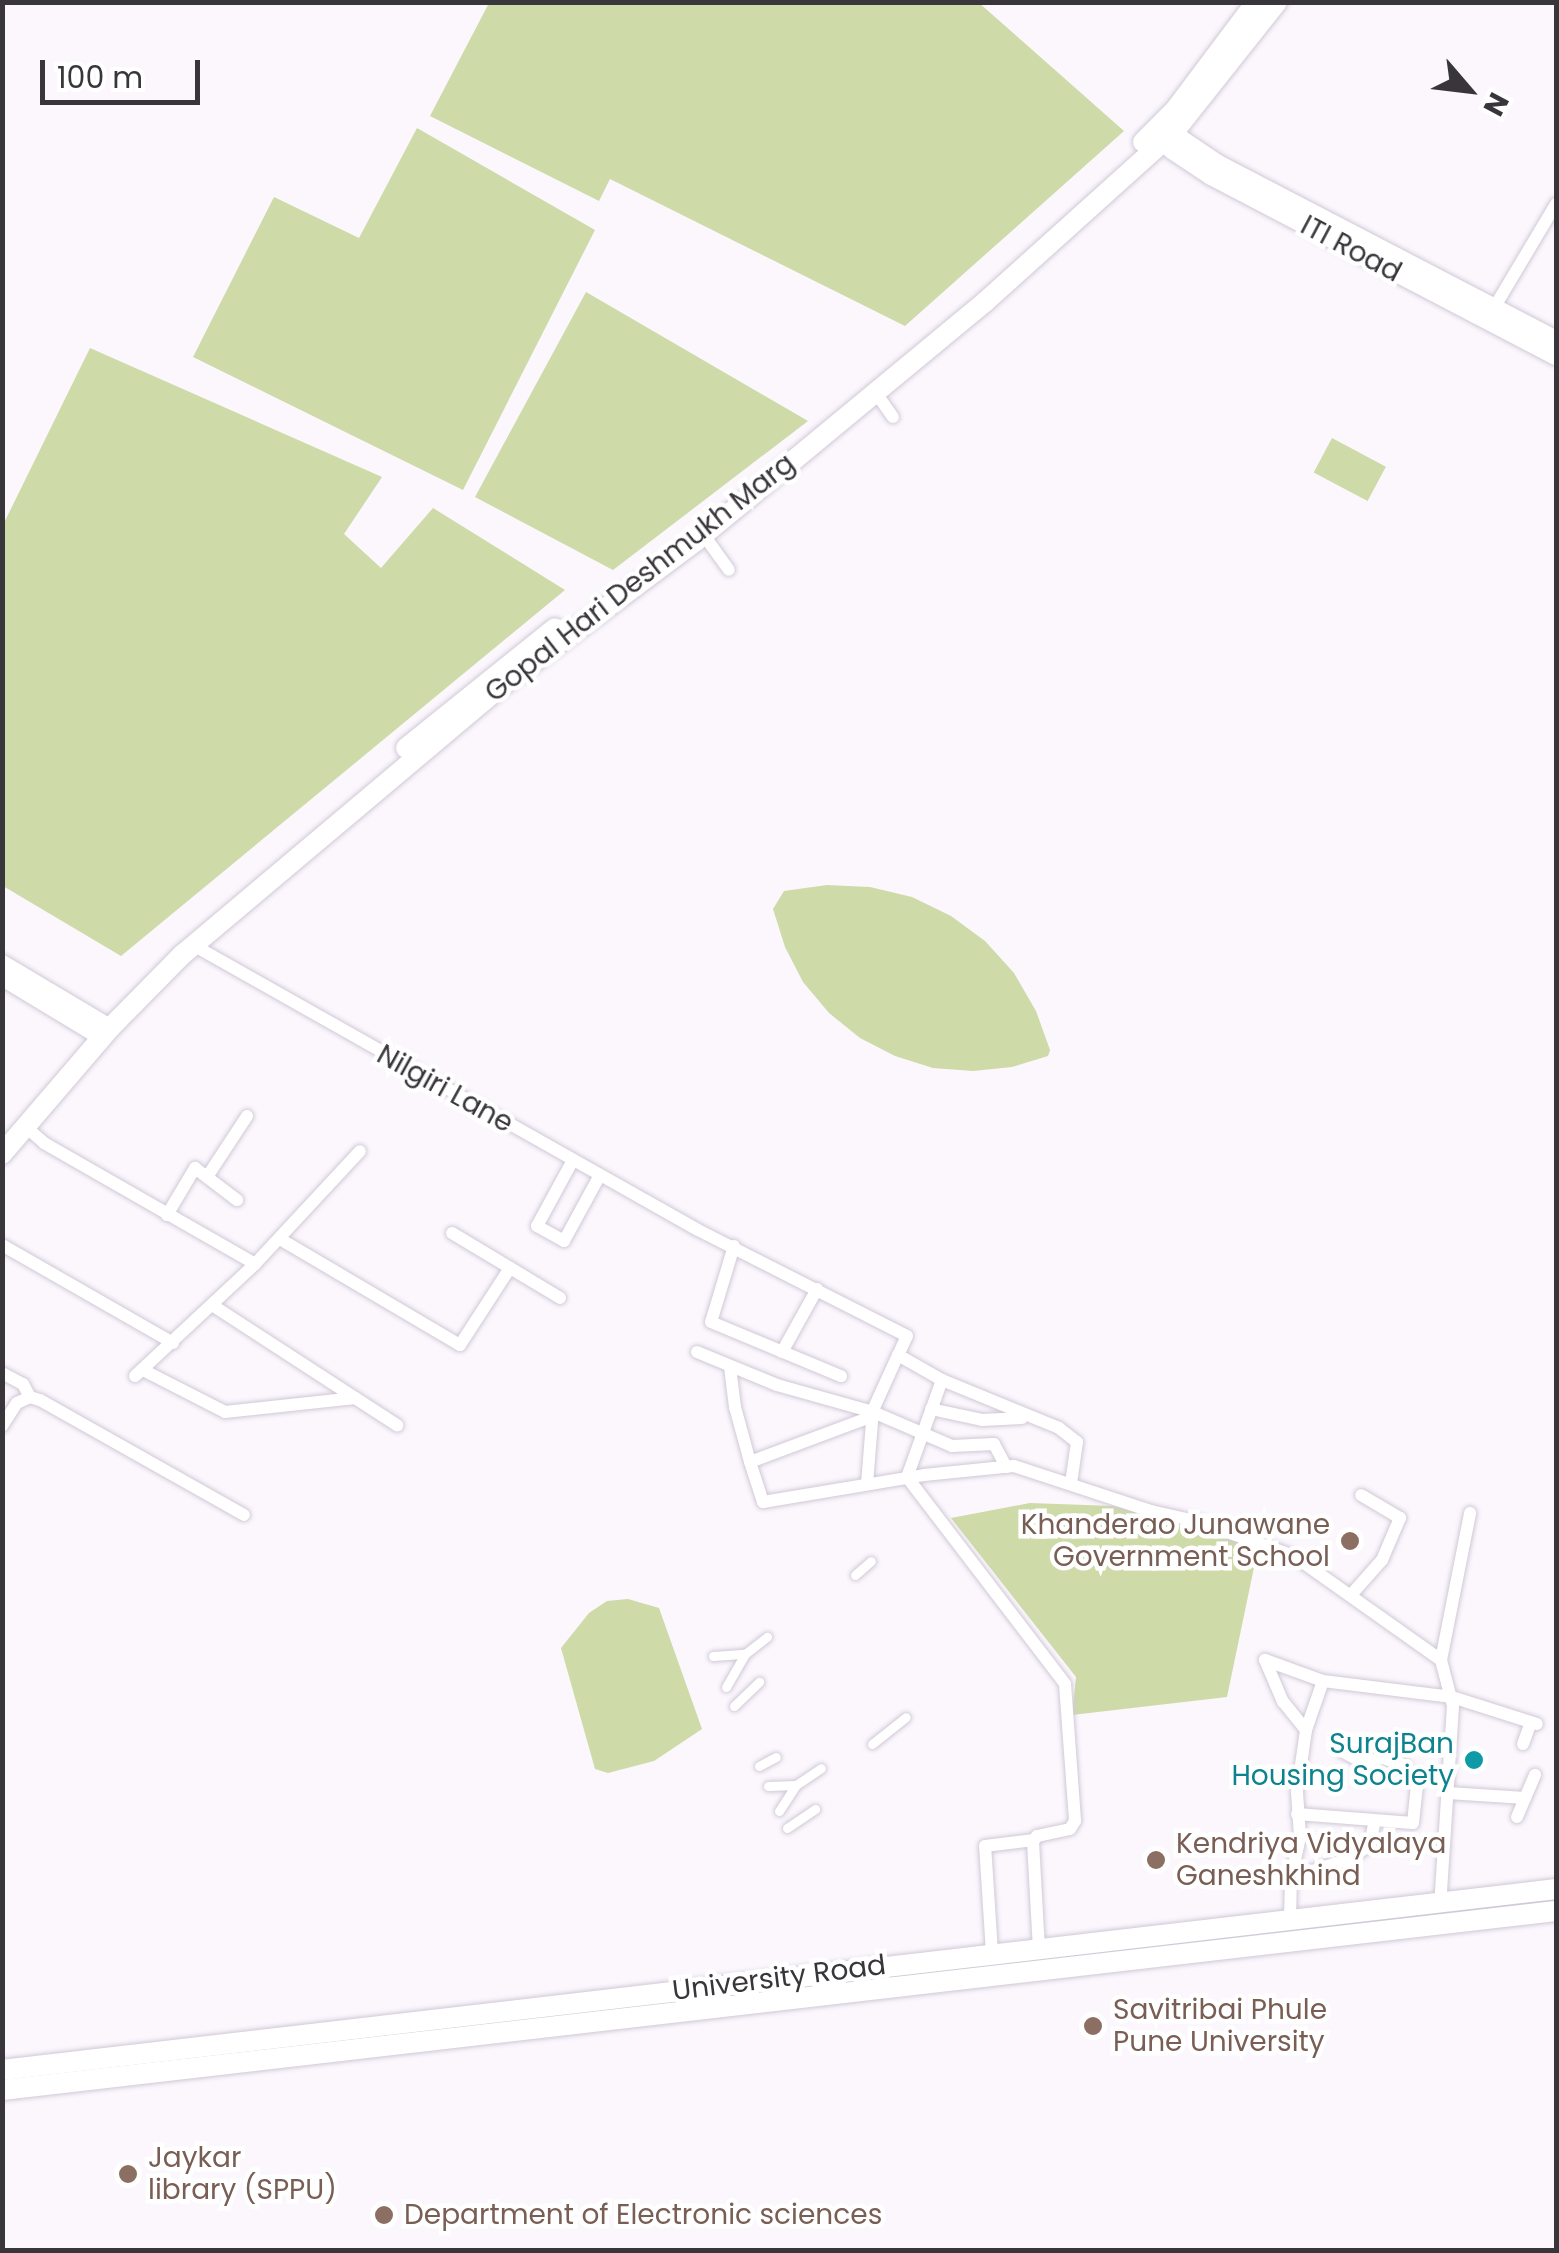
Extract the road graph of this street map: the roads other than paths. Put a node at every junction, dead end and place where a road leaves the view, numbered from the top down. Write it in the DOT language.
graph roads {
  1 [pos="1256,2"];
  2 [pos="1277,2"];
  3 [pos="1164,131"];
  4 [pos="1556,204"];
  5 [pos="1491,314"];
  6 [pos="1556,340"];
  7 [pos="1556,356"];
  8 [pos="874,390"];
  9 [pos="893,417"];
  10 [pos="704,534"];
  11 [pos="729,570"];
  12 [pos="476,698"];
  13 [pos="193,944"];
  14 [pos="2,962"];
  15 [pos="2,978"];
  16 [pos="101,1029"];
  17 [pos="246,1116"];
  18 [pos="11,1130"];
  19 [pos="360,1151"];
  20 [pos="2,1154"];
  21 [pos="573,1160"];
  22 [pos="600,1175"];
  23 [pos="207,1177"];
  24 [pos="237,1200"];
  25 [pos="167,1214"];
  26 [pos="452,1233"];
  27 [pos="280,1239"];
  28 [pos="2,1244"];
  29 [pos="734,1246"];
  30 [pos="255,1264"];
  31 [pos="510,1268"];
  32 [pos="816,1289"];
  33 [pos="560,1298"];
  34 [pos="212,1306"];
  35 [pos="173,1343"];
  36 [pos="697,1352"];
  37 [pos="782,1352"];
  38 [pos="898,1355"];
  39 [pos="730,1366"];
  40 [pos="2,1373"];
  41 [pos="841,1376"];
  42 [pos="942,1380"];
  43 [pos="30,1397"];
  44 [pos="354,1398"];
  45 [pos="931,1409"];
  46 [pos="873,1414"];
  47 [pos="1030,1418"];
  48 [pos="2,1426"];
  49 [pos="398,1426"];
  50 [pos="921,1435"];
  51 [pos="750,1462"];
  52 [pos="1006,1467"];
  53 [pos="907,1478"];
  54 [pos="1071,1483"];
  55 [pos="867,1484"];
  56 [pos="1361,1495"];
  57 [pos="1470,1513"];
  58 [pos="244,1515"];
  59 [pos="871,1561"];
  60 [pos="855,1575"];
  61 [pos="1351,1595"];
  62 [pos="767,1637"];
  63 [pos="745,1654"];
  64 [pos="713,1656"];
  65 [pos="1441,1660"];
  66 [pos="1323,1681"];
  67 [pos="759,1682"];
  68 [pos="726,1687"];
  69 [pos="1452,1698"];
  70 [pos="734,1706"];
  71 [pos="906,1717"];
  72 [pos="1306,1730"];
  73 [pos="872,1744"];
  74 [pos="1523,1744"];
  75 [pos="1340,1751"];
  76 [pos="776,1758"];
  77 [pos="759,1766"];
  78 [pos="822,1768"];
  79 [pos="1536,1775"];
  80 [pos="796,1785"];
  81 [pos="768,1786"];
  82 [pos="1448,1793"];
  83 [pos="1525,1798"];
  84 [pos="815,1809"];
  85 [pos="779,1811"];
  86 [pos="1297,1814"];
  87 [pos="1517,1816"];
  88 [pos="1375,1820"];
  89 [pos="787,1828"];
  90 [pos="1034,1840"];
  91 [pos="1291,1878"];
  92 [pos="1556,1888"];
  93 [pos="1440,1904"];
  94 [pos="1556,1911"];
  95 [pos="1290,1919"];
  96 [pos="1438,1928"];
  97 [pos="1039,1948"];
  98 [pos="992,1953"];
  99 [pos="2,2070"];
  100 [pos="2,2090"];
  1 -- 3 [label="main road, Gopal Hari Deshmukh Marg"];
  2 -- 3 [label="main road, Gopal Hari Deshmukh Marg"];
  3 -- 5 [label="main road, ITI Road"];
  3 -- 8 [label="main road, Gopal Hari Deshmukh Marg"];
  3 -- 12 [label="main road, Gopal Hari Deshmukh Marg"];
  4 -- 5 [label="street"];
  5 -- 6 [label="main road, ITI Road"];
  5 -- 7 [label="main road, ITI Road"];
  8 -- 9 [label="street"];
  8 -- 10 [label="main road, Gopal Hari Deshmukh Marg"];
  10 -- 11 [label="street"];
  10 -- 12 [label="main road, Gopal Hari Deshmukh Marg"];
  12 -- 13 [label="main road, Gopal Hari Deshmukh Marg"];
  12 -- 16 [label="main road, Gopal Hari Deshmukh Marg"];
  13 -- 16 [label="main road, Gopal Hari Deshmukh Marg"];
  13 -- 21 [label="street, Nilgiri Lane"];
  14 -- 16 [label="street"];
  15 -- 16 [label="street"];
  16 -- 18 [label="main road, Gopal Hari Deshmukh Marg"];
  17 -- 23 [label="street"];
  18 -- 20 [label="main road, Gopal Hari Deshmukh Marg"];
  18 -- 25 [label="street"];
  19 -- 27 [label="street"];
  21 -- 22 [label="street, Nilgiri Lane"];
  21 -- 22 [label="street"];
  22 -- 29 [label="street, Nilgiri Lane"];
  23 -- 24 [label="street"];
  23 -- 25 [label="street"];
  25 -- 30 [label="street"];
  26 -- 31 [label="street"];
  27 -- 30 [label="street"];
  27 -- 31 [label="street"];
  28 -- 35 [label="street"];
  29 -- 32 [label="street, Nilgiri Lane"];
  29 -- 37 [label="street"];
  30 -- 34 [label="street"];
  31 -- 33 [label="street"];
  32 -- 37 [label="street"];
  32 -- 38 [label="street, Nilgiri Lane"];
  34 -- 35 [label="street"];
  34 -- 44 [label="street"];
  35 -- 44 [label="street"];
  36 -- 39 [label="street"];
  37 -- 41 [label="street"];
  38 -- 42 [label="street"];
  38 -- 46 [label="street"];
  39 -- 46 [label="street"];
  39 -- 51 [label="street"];
  40 -- 43 [label="street"];
  42 -- 45 [label="street"];
  42 -- 47 [label="street"];
  43 -- 48 [label="street"];
  43 -- 58 [label="street"];
  44 -- 49 [label="street"];
  45 -- 47 [label="street"];
  45 -- 50 [label="street"];
  46 -- 50 [label="street"];
  46 -- 51 [label="street"];
  46 -- 55 [label="street"];
  47 -- 54 [label="street"];
  50 -- 52 [label="street"];
  50 -- 53 [label="street"];
  51 -- 55 [label="street"];
  52 -- 53 [label="street"];
  52 -- 54 [label="street"];
  53 -- 55 [label="street"];
  53 -- 90 [label="street"];
  54 -- 61 [label="street"];
  56 -- 61 [label="street"];
  57 -- 65 [label="street"];
  59 -- 60 [label="street"];
  61 -- 65 [label="street"];
  62 -- 63 [label="street"];
  63 -- 64 [label="street"];
  63 -- 68 [label="street"];
  65 -- 69 [label="street"];
  66 -- 69 [label="street"];
  66 -- 72 [label="street"];
  66 -- 72 [label="street"];
  67 -- 70 [label="street"];
  69 -- 74 [label="street"];
  69 -- 82 [label="street"];
  71 -- 73 [label="street"];
  72 -- 86 [label="street"];
  75 -- 88 [label="street"];
  76 -- 77 [label="street"];
  78 -- 80 [label="street"];
  79 -- 83 [label="street"];
  80 -- 81 [label="street"];
  80 -- 85 [label="street"];
  82 -- 83 [label="street"];
  82 -- 93 [label="street"];
  83 -- 87 [label="street"];
  84 -- 89 [label="street"];
  86 -- 88 [label="street"];
  86 -- 91 [label="street"];
  88 -- 91 [label="street"];
  90 -- 97 [label="street"];
  90 -- 98 [label="street"];
  91 -- 95 [label="street"];
  92 -- 93 [label="main road, University Road"];
  93 -- 95 [label="main road, University Road"];
  93 -- 96 [label="street"];
  94 -- 96 [label="main road, University Road"];
  95 -- 97 [label="main road, University Road"];
  96 -- 100 [label="main road, University Road"];
  97 -- 98 [label="main road, University Road"];
  98 -- 99 [label="main road, University Road"];
}
